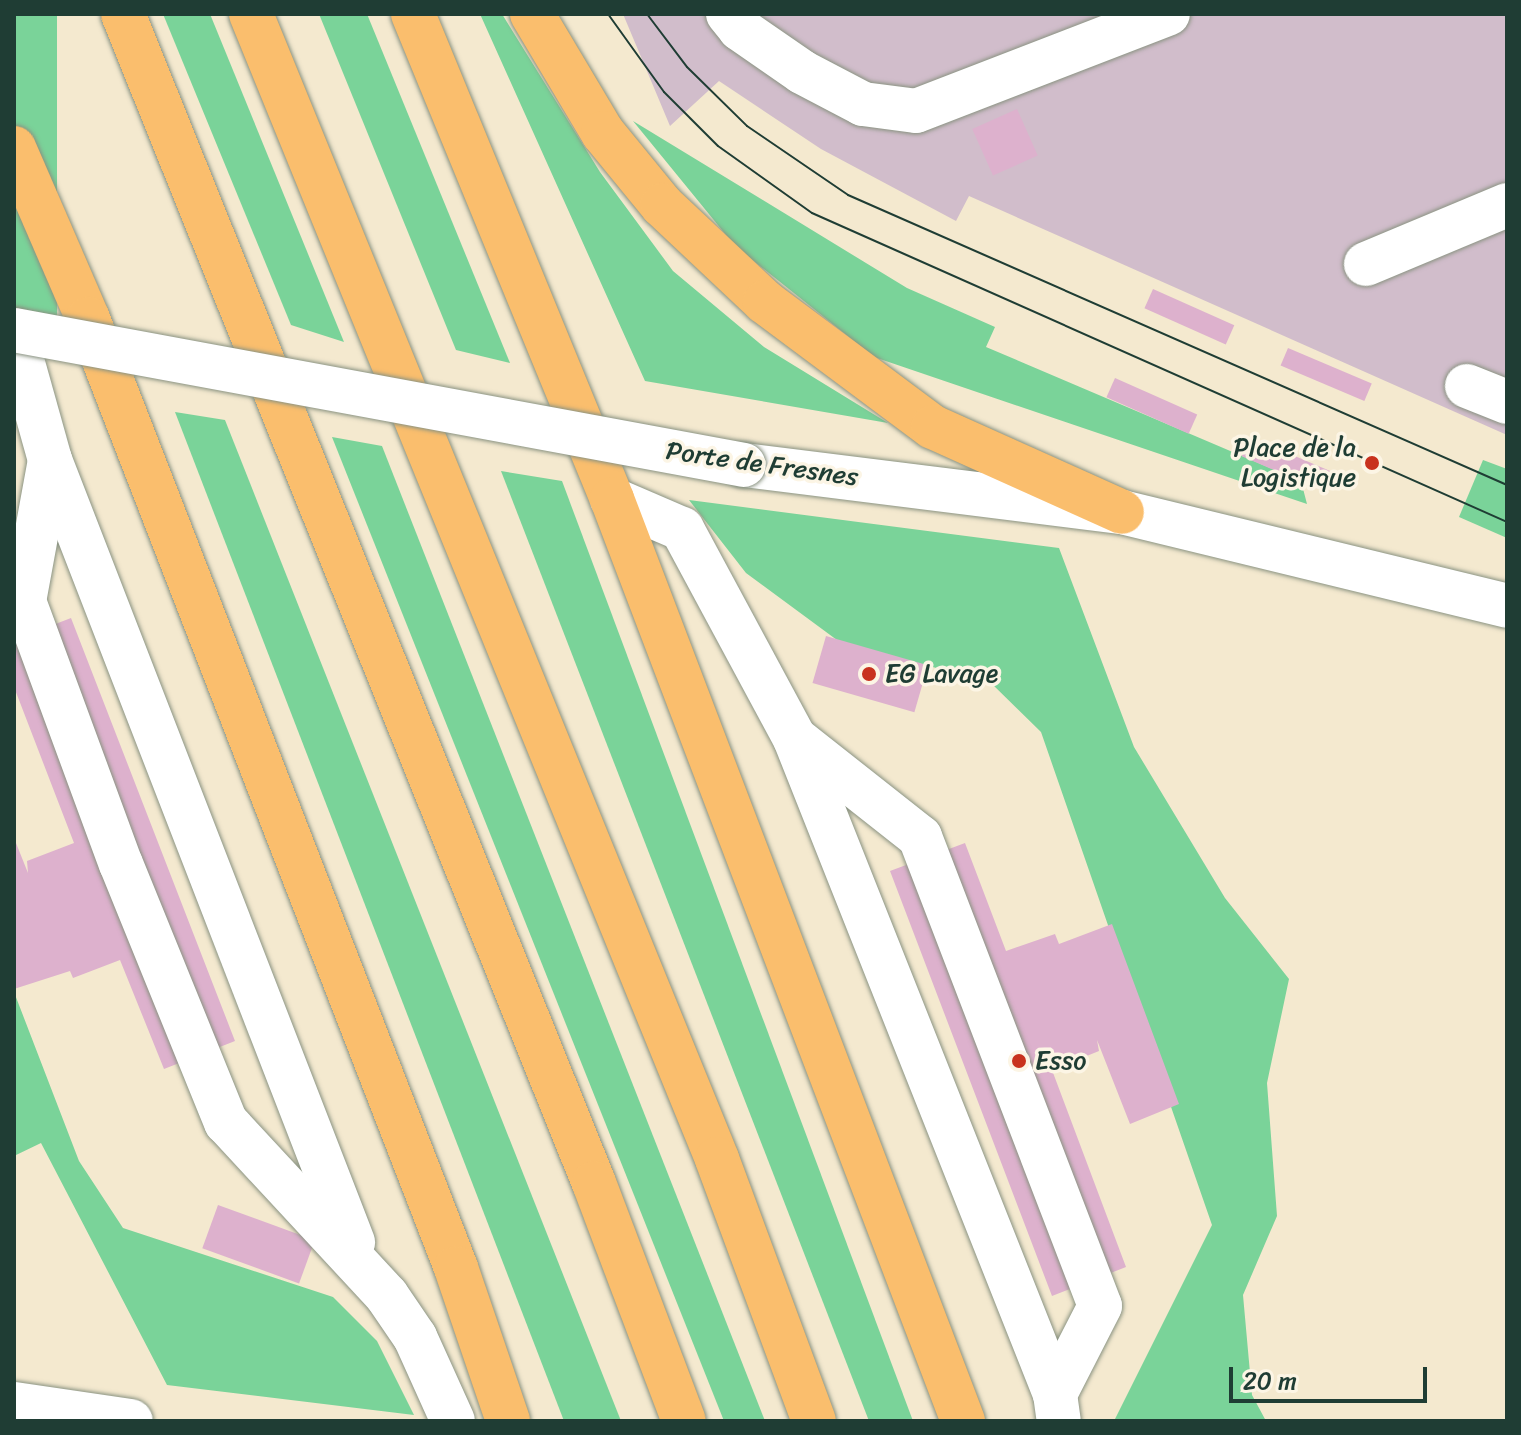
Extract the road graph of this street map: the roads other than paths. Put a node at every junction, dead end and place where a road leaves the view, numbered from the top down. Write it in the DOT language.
graph roads {
  1 [pos="123,14"];
  2 [pos="251,14"];
  3 [pos="413,14"];
  4 [pos="532,14"];
  5 [pos="728,14"];
  6 [pos="1168,14"];
  7 [pos="14,148"];
  8 [pos="1507,205"];
  9 [pos="1366,264"];
  10 [pos="14,330"];
  11 [pos="1467,386"];
  12 [pos="1507,402"];
  13 [pos="50,460"];
  14 [pos="612,499"];
  15 [pos="1122,512"];
  16 [pos="1507,606"];
  17 [pos="795,739"];
  18 [pos="361,1263"];
  19 [pos="14,1404"];
  20 [pos="1057,1408"];
  21 [pos="131,1421"];
  22 [pos="453,1421"];
  23 [pos="508,1421"];
  24 [pos="684,1421"];
  25 [pos="814,1421"];
  26 [pos="963,1421"];
  1 -- 24 [label="highway"];
  2 -- 25 [label="highway"];
  3 -- 14 [label="highway"];
  4 -- 15 [label="highway"];
  5 -- 6 [label="street"];
  7 -- 23 [label="highway"];
  8 -- 9 [label="street"];
  10 -- 13 [label="street"];
  10 -- 15 [label="street, Porte de Fresnes, bridge"];
  11 -- 12 [label="street"];
  13 -- 18 [label="street"];
  13 -- 18 [label="street"];
  14 -- 17 [label="street"];
  14 -- 26 [label="highway"];
  15 -- 16 [label="street, Porte de Fresnes"];
  17 -- 20 [label="street"];
  17 -- 20 [label="street"];
  18 -- 22 [label="street"];
  19 -- 21 [label="street"];
}
